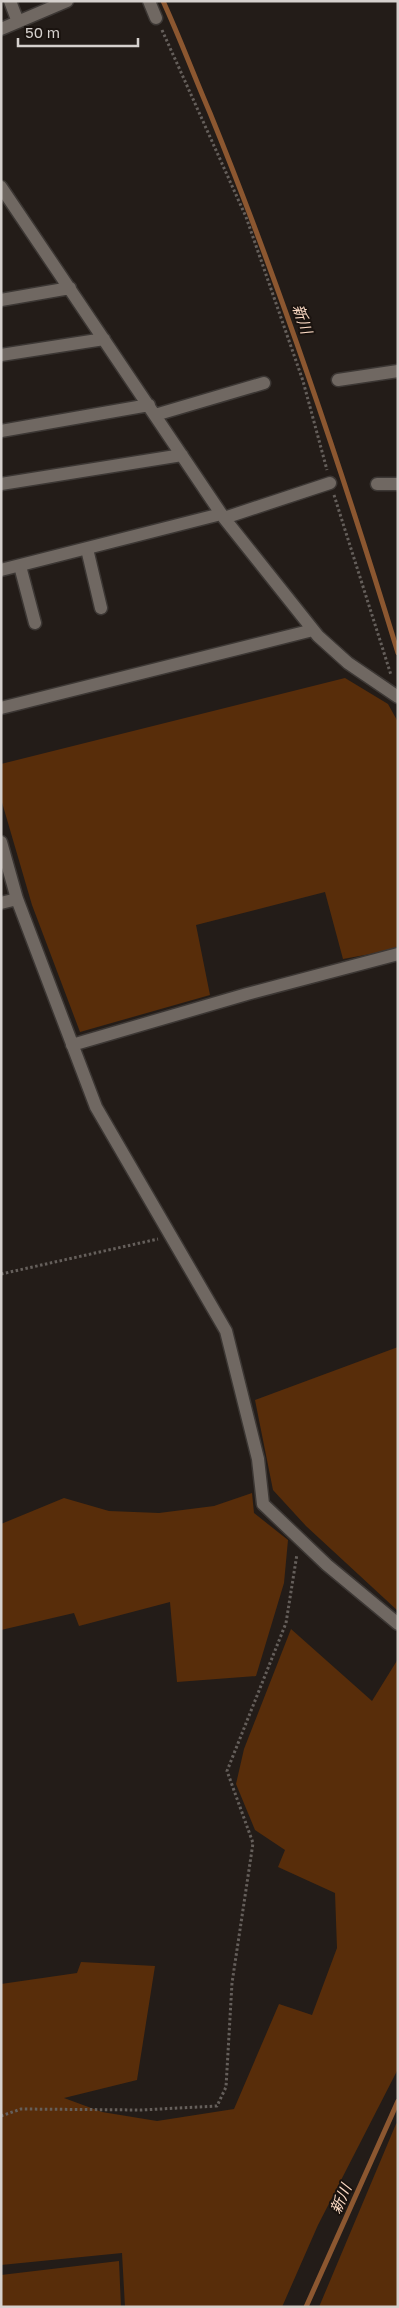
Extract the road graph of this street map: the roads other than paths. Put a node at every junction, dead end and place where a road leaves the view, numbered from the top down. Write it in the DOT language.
graph roads {
  1 [pos="10,1"];
  2 [pos="66,1"];
  3 [pos="149,1"];
  4 [pos="156,18"];
  5 [pos="18,22"];
  6 [pos="1,29"];
  7 [pos="1,187"];
  8 [pos="70,288"];
  9 [pos="1,300"];
  10 [pos="104,339"];
  11 [pos="1,355"];
  12 [pos="398,371"];
  13 [pos="338,380"];
  14 [pos="264,383"];
  15 [pos="152,410"];
  16 [pos="1,431"];
  17 [pos="182,455"];
  18 [pos="330,483"];
  19 [pos="1,484"];
  20 [pos="377,484"];
  21 [pos="398,484"];
  22 [pos="223,516"];
  23 [pos="87,549"];
  24 [pos="20,566"];
  25 [pos="1,570"];
  26 [pos="101,608"];
  27 [pos="35,623"];
  28 [pos="313,630"];
  29 [pos="398,697"];
  30 [pos="1,708"];
  31 [pos="1,842"];
  32 [pos="17,899"];
  33 [pos="1,903"];
  34 [pos="398,954"];
  35 [pos="72,1045"];
  36 [pos="398,1624"];
  1 -- 5 [label="street"];
  2 -- 5 [label="street"];
  3 -- 4 [label="street"];
  5 -- 6 [label="street"];
  7 -- 8 [label="street"];
  8 -- 9 [label="street"];
  8 -- 10 [label="street"];
  10 -- 11 [label="street"];
  10 -- 15 [label="street"];
  12 -- 13 [label="street"];
  14 -- 15 [label="street"];
  15 -- 16 [label="street"];
  15 -- 17 [label="street"];
  17 -- 19 [label="street"];
  17 -- 22 [label="street"];
  18 -- 22 [label="street"];
  20 -- 21 [label="street"];
  22 -- 23 [label="street"];
  22 -- 28 [label="street"];
  23 -- 24 [label="street"];
  23 -- 26 [label="street"];
  24 -- 25 [label="street"];
  24 -- 27 [label="street"];
  28 -- 29 [label="street"];
  28 -- 30 [label="street"];
  31 -- 32 [label="street"];
  32 -- 33 [label="street"];
  32 -- 35 [label="street"];
  34 -- 35 [label="street"];
  35 -- 36 [label="street"];
}
